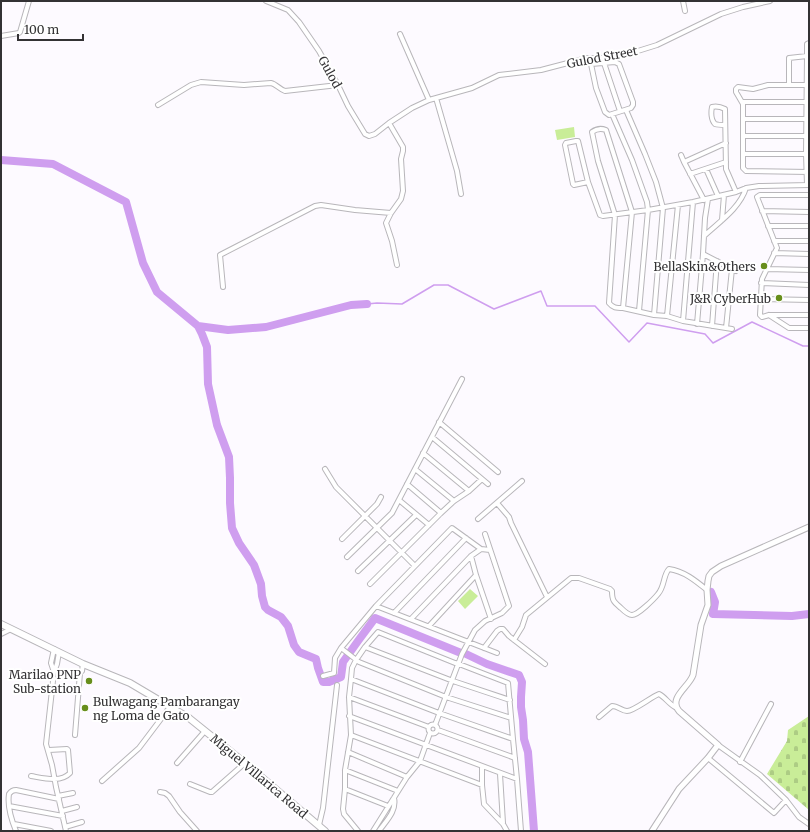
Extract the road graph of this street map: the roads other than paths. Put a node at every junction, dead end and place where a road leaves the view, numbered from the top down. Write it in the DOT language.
graph roads {
  1 [pos="29,1"];
  2 [pos="266,1"];
  3 [pos="683,1"];
  4 [pos="770,1"];
  5 [pos="685,11"];
  6 [pos="400,34"];
  7 [pos="1,36"];
  8 [pos="808,43"];
  9 [pos="807,56"];
  10 [pos="604,63"];
  11 [pos="338,85"];
  12 [pos="789,85"];
  13 [pos="808,85"];
  14 [pos="436,98"];
  15 [pos="429,100"];
  16 [pos="742,102"];
  17 [pos="808,102"];
  18 [pos="158,104"];
  19 [pos="626,110"];
  20 [pos="620,111"];
  21 [pos="612,114"];
  22 [pos="743,119"];
  23 [pos="808,119"];
  24 [pos="389,123"];
  25 [pos="725,125"];
  26 [pos="743,136"];
  27 [pos="808,136"];
  28 [pos="726,143"];
  29 [pos="743,154"];
  30 [pos="808,154"];
  31 [pos="681,156"];
  32 [pos="684,162"];
  33 [pos="726,162"];
  34 [pos="706,169"];
  35 [pos="808,172"];
  36 [pos="690,174"];
  37 [pos="588,182"];
  38 [pos="808,185"];
  39 [pos="746,188"];
  40 [pos="736,192"];
  41 [pos="461,194"];
  42 [pos="724,195"];
  43 [pos="809,195"];
  44 [pos="718,196"];
  45 [pos="706,200"];
  46 [pos="693,202"];
  47 [pos="678,205"];
  48 [pos="664,208"];
  49 [pos="648,210"];
  50 [pos="762,211"];
  51 [pos="632,212"];
  52 [pos="809,212"];
  53 [pos="391,213"];
  54 [pos="615,215"];
  55 [pos="722,220"];
  56 [pos="768,226"];
  57 [pos="809,226"];
  58 [pos="704,236"];
  59 [pos="809,240"];
  60 [pos="774,241"];
  61 [pos="774,253"];
  62 [pos="703,254"];
  63 [pos="809,254"];
  64 [pos="717,261"];
  65 [pos="397,265"];
  66 [pos="766,270"];
  67 [pos="809,270"];
  68 [pos="761,283"];
  69 [pos="809,285"];
  70 [pos="223,287"];
  71 [pos="761,299"];
  72 [pos="809,300"];
  73 [pos="623,308"];
  74 [pos="640,311"];
  75 [pos="809,314"];
  76 [pos="654,315"];
  77 [pos="769,315"];
  78 [pos="667,316"];
  79 [pos="684,322"];
  80 [pos="697,324"];
  81 [pos="712,326"];
  82 [pos="726,328"];
  83 [pos="809,328"];
  84 [pos="732,329"];
  85 [pos="462,379"];
  86 [pos="440,422"];
  87 [pos="432,437"];
  88 [pos="423,453"];
  89 [pos="325,469"];
  90 [pos="415,469"];
  91 [pos="498,472"];
  92 [pos="482,479"];
  93 [pos="522,481"];
  94 [pos="407,484"];
  95 [pos="488,484"];
  96 [pos="470,491"];
  97 [pos="381,497"];
  98 [pos="399,500"];
  99 [pos="454,501"];
  100 [pos="497,503"];
  101 [pos="441,513"];
  102 [pos="416,515"];
  103 [pos="365,516"];
  104 [pos="478,519"];
  105 [pos="429,526"];
  106 [pos="809,527"];
  107 [pos="377,528"];
  108 [pos="485,534"];
  109 [pos="466,538"];
  110 [pos="342,539"];
  111 [pos="389,540"];
  112 [pos="480,549"];
  113 [pos="490,550"];
  114 [pos="402,553"];
  115 [pos="471,556"];
  116 [pos="347,557"];
  117 [pos="415,566"];
  118 [pos="358,571"];
  119 [pos="476,575"];
  120 [pos="370,584"];
  121 [pos="707,590"];
  122 [pos="547,597"];
  123 [pos="376,606"];
  124 [pos="394,613"];
  125 [pos="412,619"];
  126 [pos="491,619"];
  127 [pos="1,624"];
  128 [pos="428,626"];
  129 [pos="11,629"];
  130 [pos="1,634"];
  131 [pos="514,640"];
  132 [pos="469,642"];
  133 [pos="365,647"];
  134 [pos="341,648"];
  135 [pos="484,648"];
  136 [pos="56,650"];
  137 [pos="497,653"];
  138 [pos="356,660"];
  139 [pos="83,664"];
  140 [pos="459,664"];
  141 [pos="545,664"];
  142 [pos="323,676"];
  143 [pos="351,679"];
  144 [pos="453,681"];
  145 [pos="337,685"];
  146 [pos="446,697"];
  147 [pos="349,698"];
  148 [pos="510,700"];
  149 [pos="771,704"];
  150 [pos="170,707"];
  151 [pos="675,707"];
  152 [pos="439,713"];
  153 [pos="349,716"];
  154 [pos="599,717"];
  155 [pos="511,718"];
  156 [pos="435,725"];
  157 [pos="429,727"];
  158 [pos="438,730"];
  159 [pos="205,731"];
  160 [pos="430,733"];
  161 [pos="75,735"];
  162 [pos="350,735"];
  163 [pos="513,739"];
  164 [pos="426,744"];
  165 [pos="718,745"];
  166 [pos="48,750"];
  167 [pos="348,752"];
  168 [pos="515,758"];
  169 [pos="708,758"];
  170 [pos="420,761"];
  171 [pos="740,762"];
  172 [pos="177,763"];
  173 [pos="245,763"];
  174 [pos="482,767"];
  175 [pos="345,770"];
  176 [pos="500,774"];
  177 [pos="31,776"];
  178 [pos="407,777"];
  179 [pos="55,779"];
  180 [pos="517,780"];
  181 [pos="102,781"];
  182 [pos="190,784"];
  183 [pos="482,785"];
  184 [pos="345,789"];
  185 [pos="398,791"];
  186 [pos="160,792"];
  187 [pos="73,793"];
  188 [pos="59,798"];
  189 [pos="394,798"];
  190 [pos="786,800"];
  191 [pos="8,806"];
  192 [pos="388,806"];
  193 [pos="77,807"];
  194 [pos="62,814"];
  195 [pos="82,822"];
  196 [pos="14,824"];
  197 [pos="503,824"];
  198 [pos="809,824"];
  199 [pos="66,829"];
  200 [pos="321,829"];
  201 [pos="34,830"];
  202 [pos="355,830"];
  203 [pos="16,831"];
  204 [pos="50,831"];
  205 [pos="196,831"];
  206 [pos="373,831"];
  207 [pos="379,831"];
  208 [pos="507,831"];
  209 [pos="521,831"];
  210 [pos="652,831"];
  1 -- 7 [label="street"];
  2 -- 11 [label="street, Gulod"];
  3 -- 5 [label="street"];
  4 -- 14 [label="street, Gulod Street"];
  6 -- 15 [label="street"];
  8 -- 9 [label="street"];
  9 -- 12 [label="street"];
  9 -- 13 [label="street"];
  10 -- 19 [label="street"];
  10 -- 20 [label="street"];
  10 -- 21 [label="street"];
  11 -- 18 [label="street"];
  11 -- 24 [label="street, Gulod"];
  12 -- 13 [label="street"];
  12 -- 16 [label="street"];
  13 -- 17 [label="street"];
  14 -- 15 [label="street, Gulod Street"];
  14 -- 41 [label="street"];
  15 -- 24 [label="street, Gulod Street"];
  16 -- 17 [label="street"];
  16 -- 22 [label="street"];
  17 -- 23 [label="street"];
  19 -- 20 [label="street"];
  19 -- 48 [label="street"];
  20 -- 21 [label="street"];
  21 -- 49 [label="street"];
  22 -- 23 [label="street"];
  22 -- 26 [label="street"];
  23 -- 27 [label="street"];
  24 -- 53 [label="street"];
  25 -- 25 [label="street"];
  25 -- 28 [label="street"];
  26 -- 27 [label="street"];
  26 -- 29 [label="street"];
  27 -- 30 [label="street"];
  28 -- 32 [label="street"];
  28 -- 33 [label="street"];
  29 -- 30 [label="street"];
  29 -- 35 [label="street"];
  30 -- 35 [label="street"];
  31 -- 32 [label="street"];
  32 -- 36 [label="street"];
  33 -- 34 [label="street"];
  33 -- 40 [label="street"];
  34 -- 36 [label="street"];
  34 -- 44 [label="street"];
  35 -- 38 [label="street"];
  36 -- 45 [label="street"];
  37 -- 37 [label="street"];
  37 -- 54 [label="street"];
  38 -- 39 [label="street"];
  39 -- 40 [label="street"];
  39 -- 55 [label="street"];
  40 -- 42 [label="street"];
  42 -- 44 [label="street"];
  42 -- 55 [label="street"];
  43 -- 50 [label="street"];
  44 -- 45 [label="street"];
  45 -- 46 [label="street"];
  45 -- 58 [label="street"];
  46 -- 47 [label="street"];
  46 -- 79 [label="street"];
  47 -- 48 [label="street"];
  47 -- 78 [label="street"];
  48 -- 49 [label="street"];
  48 -- 76 [label="street"];
  49 -- 51 [label="street"];
  49 -- 74 [label="street"];
  50 -- 52 [label="street"];
  50 -- 56 [label="street"];
  51 -- 54 [label="street"];
  51 -- 54 [label="street"];
  51 -- 73 [label="street"];
  53 -- 65 [label="street"];
  53 -- 70 [label="street"];
  54 -- 73 [label="street"];
  55 -- 58 [label="street"];
  56 -- 57 [label="street"];
  56 -- 60 [label="street"];
  58 -- 62 [label="street"];
  59 -- 60 [label="street"];
  60 -- 61 [label="street"];
  61 -- 63 [label="street"];
  61 -- 66 [label="street"];
  62 -- 64 [label="street"];
  62 -- 80 [label="street"];
  64 -- 81 [label="street"];
  64 -- 82 [label="street"];
  66 -- 67 [label="street"];
  66 -- 68 [label="street"];
  68 -- 69 [label="street"];
  68 -- 71 [label="street"];
  71 -- 72 [label="street"];
  71 -- 77 [label="street"];
  73 -- 74 [label="street"];
  74 -- 76 [label="street"];
  75 -- 77 [label="street"];
  76 -- 78 [label="street"];
  77 -- 83 [label="street"];
  78 -- 79 [label="street"];
  79 -- 80 [label="street"];
  80 -- 81 [label="street"];
  81 -- 82 [label="street"];
  82 -- 84 [label="street"];
  85 -- 86 [label="street"];
  86 -- 87 [label="street"];
  86 -- 91 [label="street"];
  87 -- 88 [label="street"];
  87 -- 92 [label="street"];
  88 -- 90 [label="street"];
  88 -- 96 [label="street"];
  89 -- 103 [label="street"];
  90 -- 94 [label="street"];
  90 -- 99 [label="street"];
  92 -- 95 [label="street"];
  92 -- 96 [label="street"];
  93 -- 100 [label="street"];
  94 -- 98 [label="street"];
  94 -- 101 [label="street"];
  96 -- 99 [label="street"];
  97 -- 103 [label="street"];
  98 -- 102 [label="street"];
  98 -- 107 [label="street"];
  99 -- 101 [label="street"];
  100 -- 104 [label="street"];
  100 -- 122 [label="street"];
  101 -- 105 [label="street"];
  102 -- 105 [label="street"];
  102 -- 111 [label="street"];
  103 -- 107 [label="street"];
  103 -- 110 [label="street"];
  105 -- 114 [label="street"];
  106 -- 121 [label="street"];
  107 -- 111 [label="street"];
  107 -- 116 [label="street"];
  108 -- 113 [label="street"];
  109 -- 112 [label="street"];
  109 -- 117 [label="street"];
  109 -- 124 [label="street"];
  111 -- 114 [label="street"];
  111 -- 118 [label="street"];
  112 -- 113 [label="street"];
  112 -- 115 [label="street"];
  113 -- 126 [label="street"];
  114 -- 117 [label="street"];
  114 -- 120 [label="street"];
  115 -- 119 [label="street"];
  115 -- 125 [label="street"];
  117 -- 123 [label="street"];
  119 -- 126 [label="street"];
  119 -- 128 [label="street"];
  121 -- 122 [label="street"];
  121 -- 151 [label="street"];
  122 -- 131 [label="street"];
  123 -- 124 [label="street"];
  123 -- 134 [label="street"];
  124 -- 125 [label="street"];
  125 -- 128 [label="street"];
  126 -- 132 [label="street"];
  127 -- 129 [label="main road, Miguel Villarica Road"];
  128 -- 132 [label="street"];
  129 -- 130 [label="street"];
  129 -- 136 [label="main road, Miguel Villarica Road"];
  131 -- 135 [label="street"];
  131 -- 141 [label="street"];
  132 -- 135 [label="street"];
  132 -- 140 [label="street"];
  133 -- 138 [label="street"];
  133 -- 140 [label="street"];
  133 -- 144 [label="street"];
  134 -- 138 [label="street"];
  134 -- 142 [label="street"];
  135 -- 137 [label="street"];
  136 -- 139 [label="main road, Miguel Villarica Road"];
  136 -- 166 [label="street"];
  138 -- 143 [label="street"];
  138 -- 146 [label="street"];
  139 -- 150 [label="main road, Miguel Villarica Road"];
  139 -- 161 [label="street"];
  140 -- 144 [label="street"];
  140 -- 148 [label="street"];
  143 -- 147 [label="street"];
  143 -- 152 [label="street"];
  144 -- 146 [label="street"];
  144 -- 148 [label="street"];
  145 -- 200 [label="street"];
  146 -- 152 [label="street"];
  146 -- 155 [label="street"];
  147 -- 153 [label="street"];
  147 -- 157 [label="street"];
  148 -- 155 [label="street"];
  149 -- 171 [label="street"];
  150 -- 159 [label="main road, Miguel Villarica Road"];
  150 -- 181 [label="street"];
  151 -- 154 [label="street"];
  151 -- 165 [label="street"];
  152 -- 156 [label="street"];
  152 -- 163 [label="street"];
  153 -- 162 [label="street"];
  153 -- 164 [label="street"];
  155 -- 163 [label="street"];
  156 -- 157 [label="street"];
  156 -- 158 [label="street"];
  157 -- 160 [label="street"];
  158 -- 160 [label="street"];
  158 -- 168 [label="street"];
  159 -- 172 [label="street"];
  159 -- 173 [label="main road, Miguel Villarica Road"];
  160 -- 164 [label="street"];
  162 -- 167 [label="street"];
  162 -- 170 [label="street"];
  163 -- 168 [label="street"];
  164 -- 170 [label="street"];
  164 -- 174 [label="street"];
  165 -- 169 [label="street"];
  165 -- 171 [label="street"];
  166 -- 179 [label="street"];
  166 -- 179 [label="street"];
  167 -- 175 [label="street"];
  167 -- 178 [label="street"];
  168 -- 180 [label="street"];
  169 -- 190 [label="street"];
  169 -- 210 [label="street"];
  170 -- 178 [label="street"];
  170 -- 183 [label="street"];
  171 -- 190 [label="street"];
  173 -- 182 [label="street"];
  173 -- 200 [label="main road, Miguel Villarica Road"];
  174 -- 176 [label="street"];
  174 -- 183 [label="street"];
  175 -- 184 [label="street"];
  175 -- 185 [label="street"];
  176 -- 180 [label="street"];
  176 -- 197 [label="street"];
  177 -- 179 [label="street"];
  178 -- 185 [label="street"];
  179 -- 188 [label="street"];
  180 -- 209 [label="street"];
  183 -- 197 [label="street"];
  184 -- 192 [label="street"];
  184 -- 202 [label="street"];
  185 -- 189 [label="street"];
  186 -- 205 [label="street"];
  187 -- 188 [label="street"];
  188 -- 191 [label="street"];
  188 -- 194 [label="street"];
  189 -- 192 [label="street"];
  189 -- 207 [label="street"];
  190 -- 198 [label="street"];
  191 -- 194 [label="street"];
  191 -- 196 [label="street"];
  192 -- 206 [label="street"];
  193 -- 194 [label="street"];
  194 -- 199 [label="street"];
  195 -- 199 [label="street"];
  196 -- 201 [label="street"];
  196 -- 203 [label="street"];
  197 -- 208 [label="street"];
  201 -- 204 [label="street"];
}
